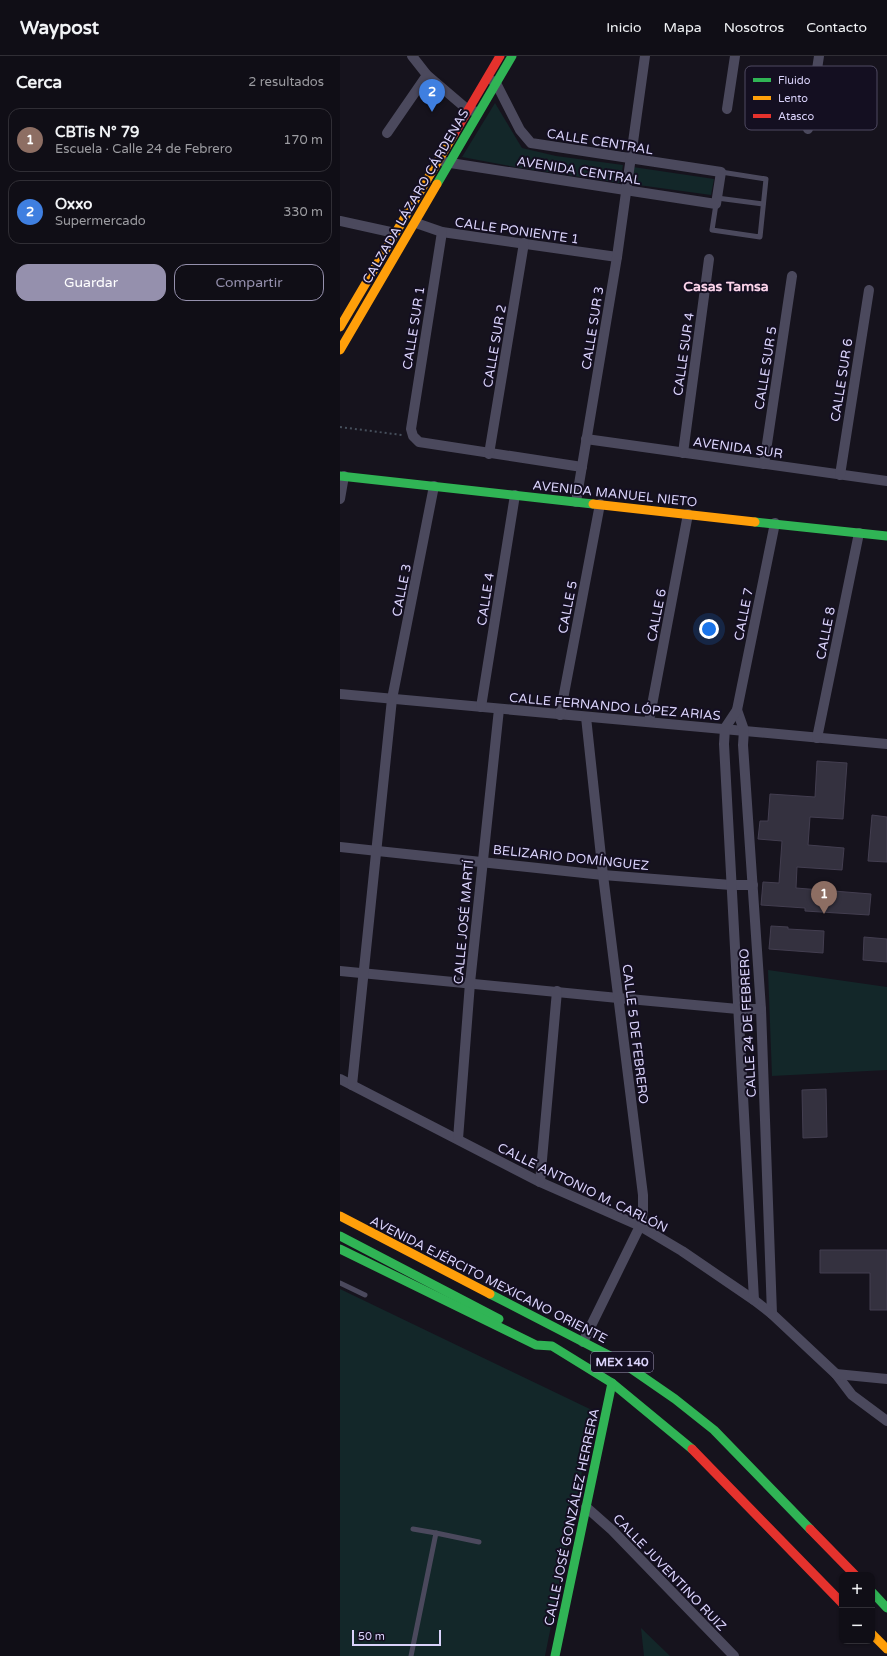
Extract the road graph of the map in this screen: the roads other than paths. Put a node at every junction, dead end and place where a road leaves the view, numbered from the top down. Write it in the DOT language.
graph roads {
  1 [pos="412,56"];
  2 [pos="423,56"];
  3 [pos="500,56"];
  4 [pos="512,56"];
  5 [pos="645,56"];
  6 [pos="735,56"];
  7 [pos="819,56"];
  8 [pos="817,66"];
  9 [pos="424,71"];
  10 [pos="488,76"];
  11 [pos="496,83"];
  12 [pos="727,109"];
  13 [pos="468,110"];
  14 [pos="479,113"];
  15 [pos="387,132"];
  16 [pos="631,159"];
  17 [pos="438,161"];
  18 [pos="451,163"];
  19 [pos="721,172"];
  20 [pos="625,191"];
  21 [pos="716,201"];
  22 [pos="763,204"];
  23 [pos="340,221"];
  24 [pos="416,222"];
  25 [pos="442,232"];
  26 [pos="395,233"];
  27 [pos="524,244"];
  28 [pos="617,257"];
  29 [pos="709,259"];
  30 [pos="792,276"];
  31 [pos="869,290"];
  32 [pos="340,327"];
  33 [pos="340,350"];
  34 [pos="586,439"];
  35 [pos="683,453"];
  36 [pos="489,454"];
  37 [pos="764,464"];
  38 [pos="582,467"];
  39 [pos="840,475"];
  40 [pos="342,476"];
  41 [pos="887,481"];
  42 [pos="434,486"];
  43 [pos="515,495"];
  44 [pos="340,499"];
  45 [pos="576,502"];
  46 [pos="600,504"];
  47 [pos="688,514"];
  48 [pos="775,523"];
  49 [pos="859,533"];
  50 [pos="887,536"];
  51 [pos="340,694"];
  52 [pos="392,699"];
  53 [pos="481,707"];
  54 [pos="498,709"];
  55 [pos="737,710"];
  56 [pos="560,715"];
  57 [pos="586,717"];
  58 [pos="649,721"];
  59 [pos="725,728"];
  60 [pos="744,730"];
  61 [pos="818,738"];
  62 [pos="887,744"];
  63 [pos="340,847"];
  64 [pos="376,852"];
  65 [pos="482,861"];
  66 [pos="603,875"];
  67 [pos="731,885"];
  68 [pos="753,885"];
  69 [pos="340,970"];
  70 [pos="364,972"];
  71 [pos="470,983"];
  72 [pos="557,992"];
  73 [pos="618,998"];
  74 [pos="738,1009"];
  75 [pos="761,1009"];
  76 [pos="340,1079"];
  77 [pos="352,1085"];
  78 [pos="458,1138"];
  79 [pos="540,1182"];
  80 [pos="340,1216"];
  81 [pos="640,1226"];
  82 [pos="340,1236"];
  83 [pos="340,1249"];
  84 [pos="340,1283"];
  85 [pos="365,1295"];
  86 [pos="754,1300"];
  87 [pos="772,1314"];
  88 [pos="583,1342"];
  89 [pos="552,1346"];
  90 [pos="836,1374"];
  91 [pos="887,1379"];
  92 [pos="612,1383"];
  93 [pos="887,1422"];
  94 [pos="586,1507"];
  95 [pos="413,1529"];
  96 [pos="436,1533"];
  97 [pos="479,1542"];
  98 [pos="852,1572"];
  99 [pos="875,1595"];
  100 [pos="839,1600"];
  101 [pos="887,1608"];
  102 [pos="875,1637"];
  103 [pos="887,1649"];
  104 [pos="411,1656"];
  105 [pos="555,1656"];
  106 [pos="734,1656"];
  1 -- 9 [label="street"];
  2 -- 9 [label="street"];
  3 -- 10 [label="main road, CALZADA LÁZARO CÁRDENAS"];
  4 -- 11 [label="main road, CALZADA LÁZARO CÁRDENAS"];
  5 -- 16 [label="street, CALLE SUR 3"];
  6 -- 12 [label="street"];
  7 -- 8 [label="street"];
  9 -- 13 [label="street"];
  9 -- 15 [label="street"];
  10 -- 11 [label="street, CALLE CENTRAL"];
  10 -- 13 [label="main road, CALZADA LÁZARO CÁRDENAS"];
  11 -- 14 [label="main road, CALZADA LÁZARO CÁRDENAS"];
  11 -- 16 [label="street, CALLE CENTRAL"];
  13 -- 14 [label="street"];
  13 -- 17 [label="main road, CALZADA LÁZARO CÁRDENAS"];
  14 -- 18 [label="main road, CALZADA LÁZARO CÁRDENAS"];
  16 -- 19 [label="street, CALLE CENTRAL"];
  16 -- 20 [label="street, CALLE SUR 3"];
  17 -- 18 [label="street, AVENIDA CENTRAL"];
  17 -- 26 [label="main road, CALZADA LÁZARO CÁRDENAS"];
  18 -- 20 [label="street, AVENIDA CENTRAL"];
  18 -- 24 [label="main road, CALZADA LÁZARO CÁRDENAS"];
  19 -- 21 [label="street"];
  19 -- 22 [label="lane"];
  20 -- 21 [label="street, AVENIDA CENTRAL"];
  20 -- 28 [label="street, CALLE SUR 3"];
  21 -- 22 [label="lane"];
  21 -- 22 [label="lane"];
  23 -- 26 [label="street"];
  24 -- 25 [label="street, CALLE PONIENTE 1"];
  24 -- 33 [label="main road, CALZADA LÁZARO CÁRDENAS"];
  25 -- 27 [label="street, CALLE PONIENTE 1"];
  25 -- 36 [label="street, CALLE SUR 1"];
  26 -- 32 [label="main road, CALZADA LÁZARO CÁRDENAS"];
  27 -- 28 [label="street, CALLE PONIENTE 1"];
  27 -- 36 [label="street, CALLE SUR 2"];
  28 -- 34 [label="street, CALLE SUR 3"];
  29 -- 35 [label="street, CALLE SUR 4"];
  30 -- 37 [label="street, CALLE SUR 5"];
  31 -- 39 [label="street, CALLE SUR 6"];
  34 -- 35 [label="street, AVENIDA SUR"];
  34 -- 38 [label="street, CALLE SUR 3"];
  35 -- 37 [label="street, AVENIDA SUR"];
  36 -- 38 [label="street"];
  37 -- 39 [label="street, AVENIDA SUR"];
  38 -- 45 [label="street, CALLE SUR 3"];
  39 -- 41 [label="street, AVENIDA SUR"];
  40 -- 42 [label="main road, AVENIDA MANUEL NIETO"];
  40 -- 44 [label="street"];
  42 -- 43 [label="main road, AVENIDA MANUEL NIETO"];
  42 -- 52 [label="street, CALLE 3"];
  43 -- 45 [label="main road, AVENIDA MANUEL NIETO"];
  43 -- 53 [label="street, CALLE 4"];
  45 -- 46 [label="main road, AVENIDA MANUEL NIETO"];
  46 -- 47 [label="main road, AVENIDA MANUEL NIETO"];
  46 -- 56 [label="street, CALLE 5"];
  47 -- 48 [label="main road, AVENIDA MANUEL NIETO"];
  47 -- 58 [label="street, CALLE 6"];
  48 -- 49 [label="main road, AVENIDA MANUEL NIETO"];
  48 -- 55 [label="street, CALLE 7"];
  49 -- 50 [label="main road, AVENIDA MANUEL NIETO"];
  49 -- 61 [label="street, CALLE 8"];
  51 -- 52 [label="street, CALLE FERNANDO LÓPEZ ARIAS"];
  52 -- 53 [label="street, CALLE FERNANDO LÓPEZ ARIAS"];
  52 -- 64 [label="street, CALLE 3"];
  53 -- 54 [label="street, CALLE FERNANDO LÓPEZ ARIAS"];
  54 -- 56 [label="street, CALLE FERNANDO LÓPEZ ARIAS"];
  54 -- 65 [label="street, CALLE JOSÉ MARTÍ"];
  55 -- 59 [label="street, CALLE 7"];
  55 -- 60 [label="street"];
  56 -- 57 [label="street, CALLE FERNANDO LÓPEZ ARIAS"];
  57 -- 58 [label="street, CALLE FERNANDO LÓPEZ ARIAS"];
  57 -- 66 [label="street, CALLE 5 DE FEBRERO"];
  58 -- 59 [label="street, CALLE FERNANDO LÓPEZ ARIAS"];
  59 -- 60 [label="street, CALLE FERNANDO LÓPEZ ARIAS"];
  59 -- 67 [label="street, CALLE 24 DE FEBRERO"];
  60 -- 61 [label="street, CALLE FERNANDO LÓPEZ ARIAS"];
  60 -- 68 [label="street, CALLE 24 DE FEBRERO"];
  61 -- 62 [label="street, CALLE FERNANDO LÓPEZ ARIAS"];
  63 -- 64 [label="street, BELIZARIO DOMÍNGUEZ"];
  64 -- 65 [label="street, BELIZARIO DOMÍNGUEZ"];
  64 -- 70 [label="street, CALLE 3"];
  65 -- 66 [label="street, BELIZARIO DOMÍNGUEZ"];
  65 -- 71 [label="street, CALLE JOSÉ MARTÍ"];
  66 -- 67 [label="street, BELIZARIO DOMÍNGUEZ"];
  66 -- 73 [label="street, CALLE 5 DE FEBRERO"];
  67 -- 68 [label="street, BELIZARIO DOMÍNGUEZ"];
  67 -- 74 [label="street, CALLE 24 DE FEBRERO"];
  68 -- 75 [label="street, CALLE 24 DE FEBRERO"];
  69 -- 70 [label="street"];
  70 -- 71 [label="street"];
  70 -- 77 [label="street, CALLE 3"];
  71 -- 72 [label="street"];
  71 -- 78 [label="street, CALLE JOSÉ MARTÍ"];
  72 -- 73 [label="street"];
  72 -- 79 [label="street"];
  73 -- 74 [label="street"];
  73 -- 81 [label="street, CALLE 5 DE FEBRERO"];
  74 -- 75 [label="street"];
  74 -- 86 [label="street, CALLE 24 DE FEBRERO"];
  75 -- 87 [label="street, CALLE 24 DE FEBRERO"];
  76 -- 77 [label="street, CALLE ANTONIO M. CARLÓN"];
  77 -- 78 [label="street, CALLE ANTONIO M. CARLÓN"];
  78 -- 79 [label="street, CALLE ANTONIO M. CARLÓN"];
  79 -- 81 [label="street, CALLE ANTONIO M. CARLÓN"];
  80 -- 88 [label="main road, AVENIDA EJÉRCITO MEXICANO ORIENTE / MEX 140"];
  81 -- 86 [label="street, CALLE ANTONIO M. CARLÓN"];
  81 -- 88 [label="street, CALLE 5 DE FEBRERO"];
  82 -- 89 [label="main road, MEX 140"];
  83 -- 89 [label="main road, MEX 140"];
  84 -- 85 [label="lane"];
  86 -- 87 [label="street, CALLE ANTONIO M. CARLÓN"];
  87 -- 90 [label="street, CALLE ANTONIO M. CARLÓN"];
  88 -- 98 [label="main road, AVENIDA EJÉRCITO MEXICANO ORIENTE / MEX 140"];
  89 -- 92 [label="main road, MEX 140"];
  90 -- 91 [label="street"];
  90 -- 93 [label="street, CALLE ANTONIO M. CARLÓN"];
  92 -- 94 [label="main road, CALLE JOSÉ GONZÁLEZ HERRERA"];
  92 -- 100 [label="main road, MEX 140"];
  94 -- 105 [label="main road, CALLE JOSÉ GONZÁLEZ HERRERA"];
  94 -- 106 [label="street, CALLE JUVENTINO RUIZ"];
  95 -- 96 [label="lane"];
  96 -- 97 [label="lane"];
  96 -- 104 [label="lane"];
  99 -- 101 [label="main road"];
  102 -- 103 [label="main road"];
}
